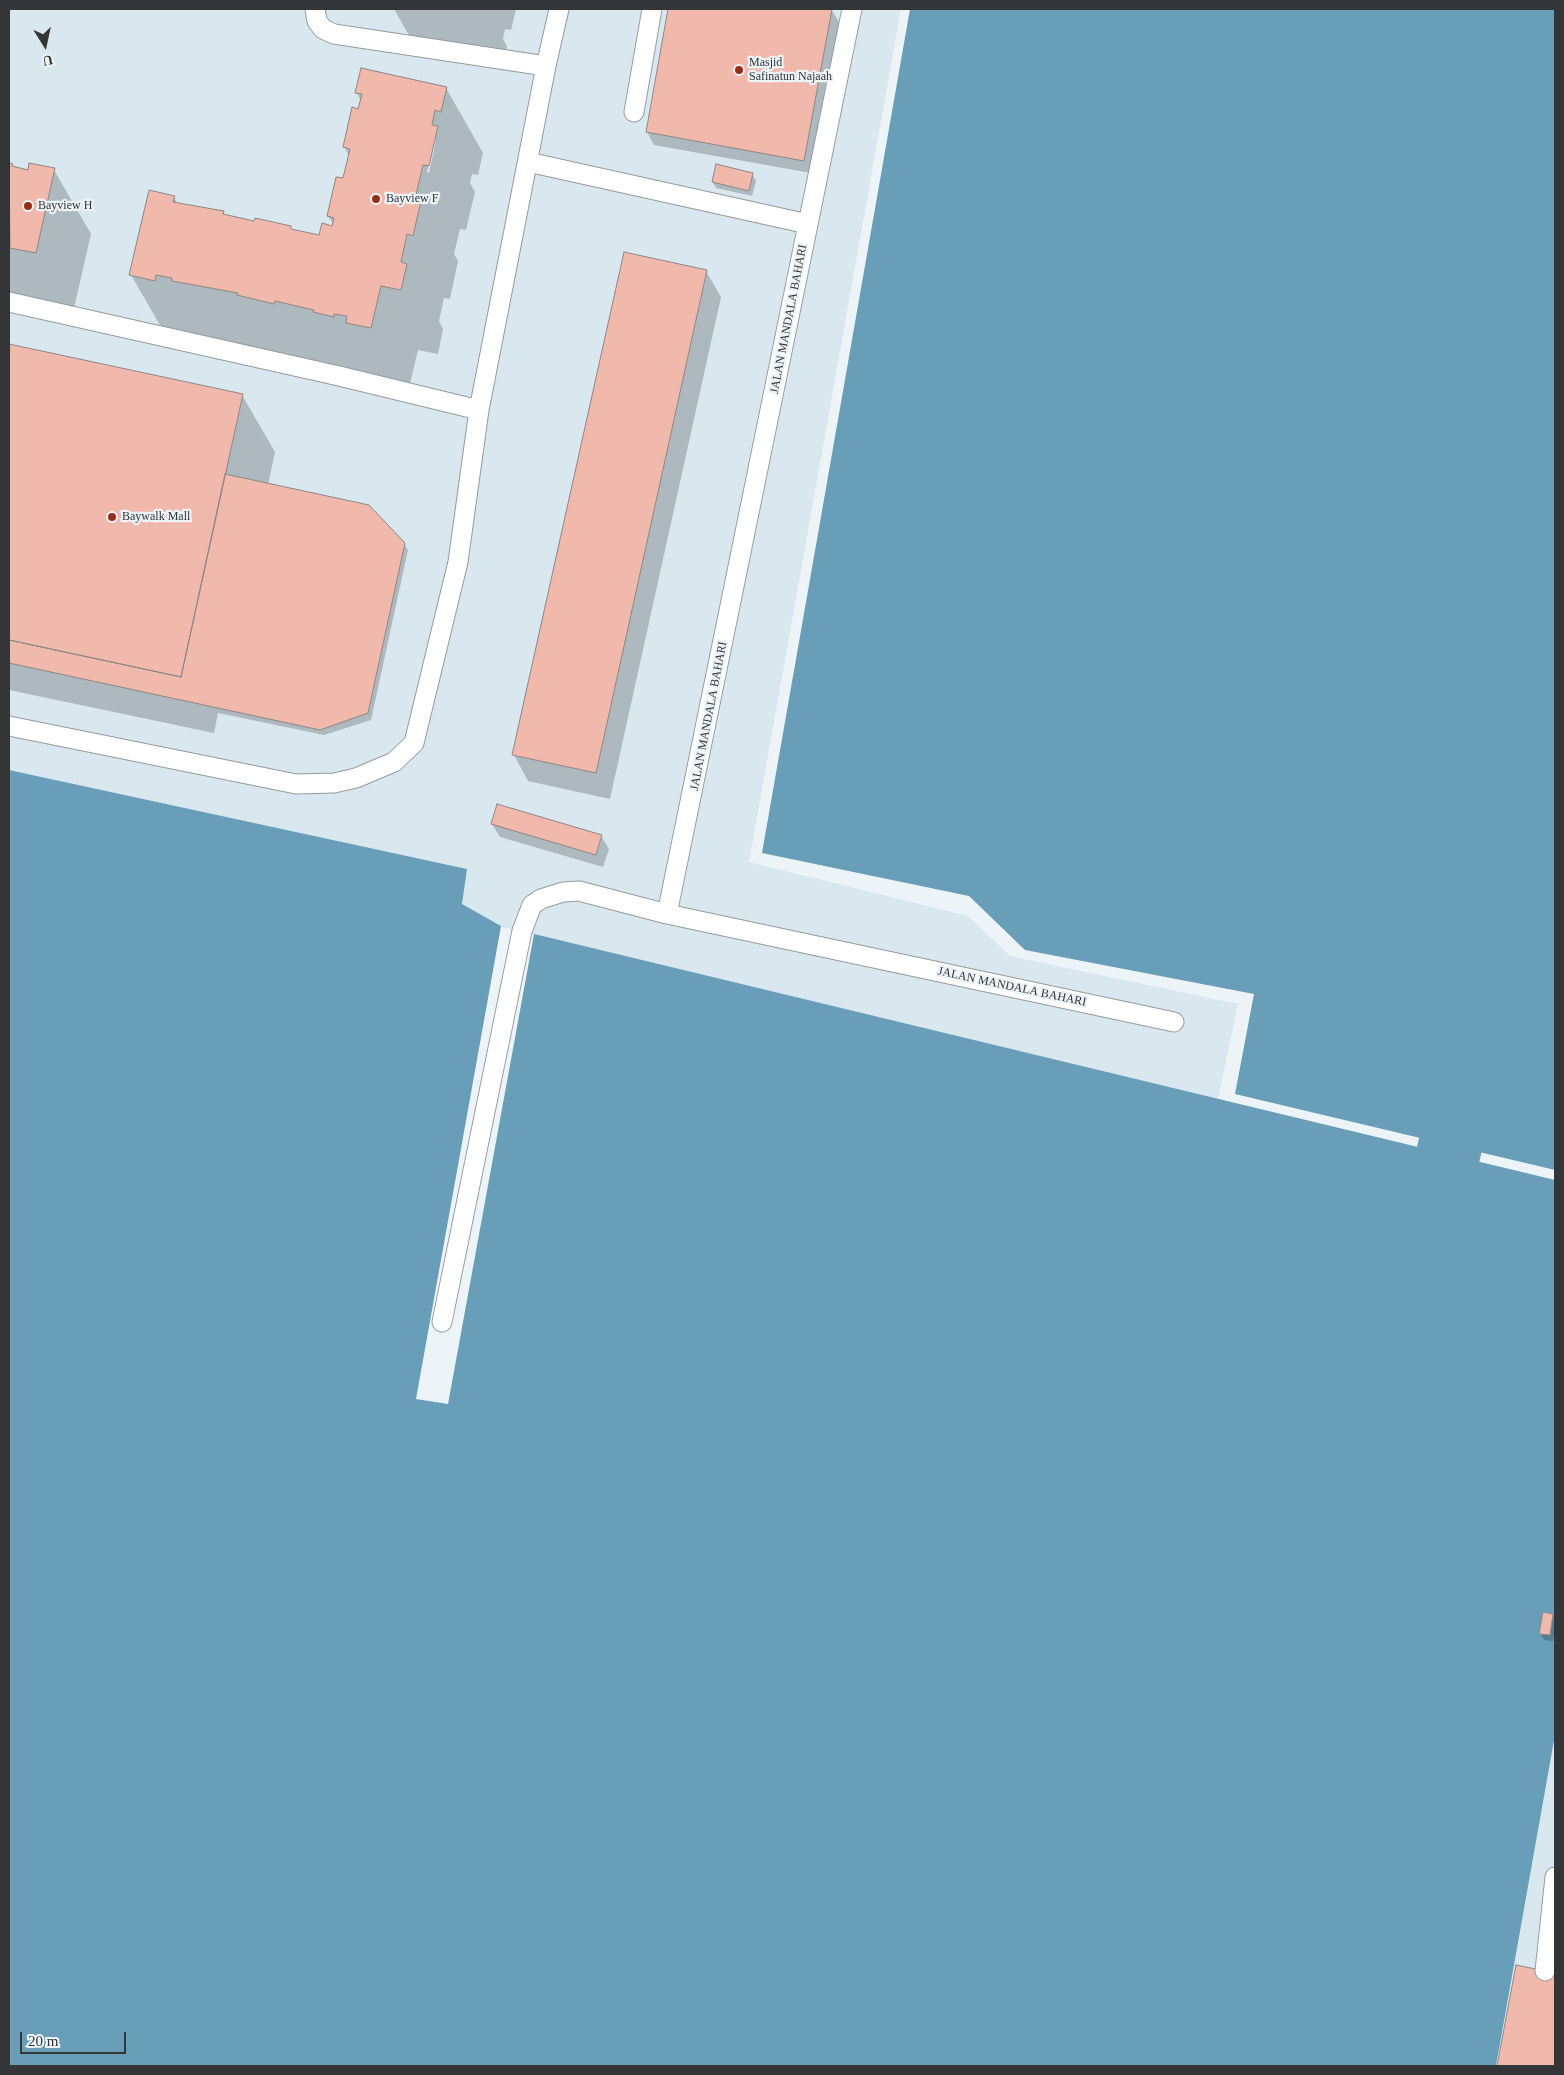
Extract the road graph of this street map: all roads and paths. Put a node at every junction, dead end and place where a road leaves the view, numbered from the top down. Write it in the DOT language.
graph roads {
  1 [pos="315,9"];
  2 [pos="559,9"];
  3 [pos="652,9"];
  4 [pos="852,9"];
  5 [pos="546,66"];
  6 [pos="634,112"];
  7 [pos="528,162"];
  8 [pos="808,224"];
  9 [pos="9,302"];
  10 [pos="479,410"];
  11 [pos="9,726"];
  12 [pos="667,914"];
  13 [pos="1174,1022"];
  14 [pos="442,1322"];
  15 [pos="1555,1877"];
  16 [pos="1546,1971"];
  1 -- 5 [label="lane"];
  2 -- 5 [label="lane"];
  3 -- 6 [label="lane"];
  4 -- 8 [label="lane, JALAN MANDALA BAHARI"];
  5 -- 7 [label="lane"];
  7 -- 8 [label="lane"];
  7 -- 10 [label="lane"];
  8 -- 12 [label="lane, JALAN MANDALA BAHARI"];
  9 -- 10 [label="lane"];
  10 -- 11 [label="lane"];
  12 -- 13 [label="lane, JALAN MANDALA BAHARI"];
  12 -- 14 [label="lane"];
  15 -- 16 [label="lane"];
}
